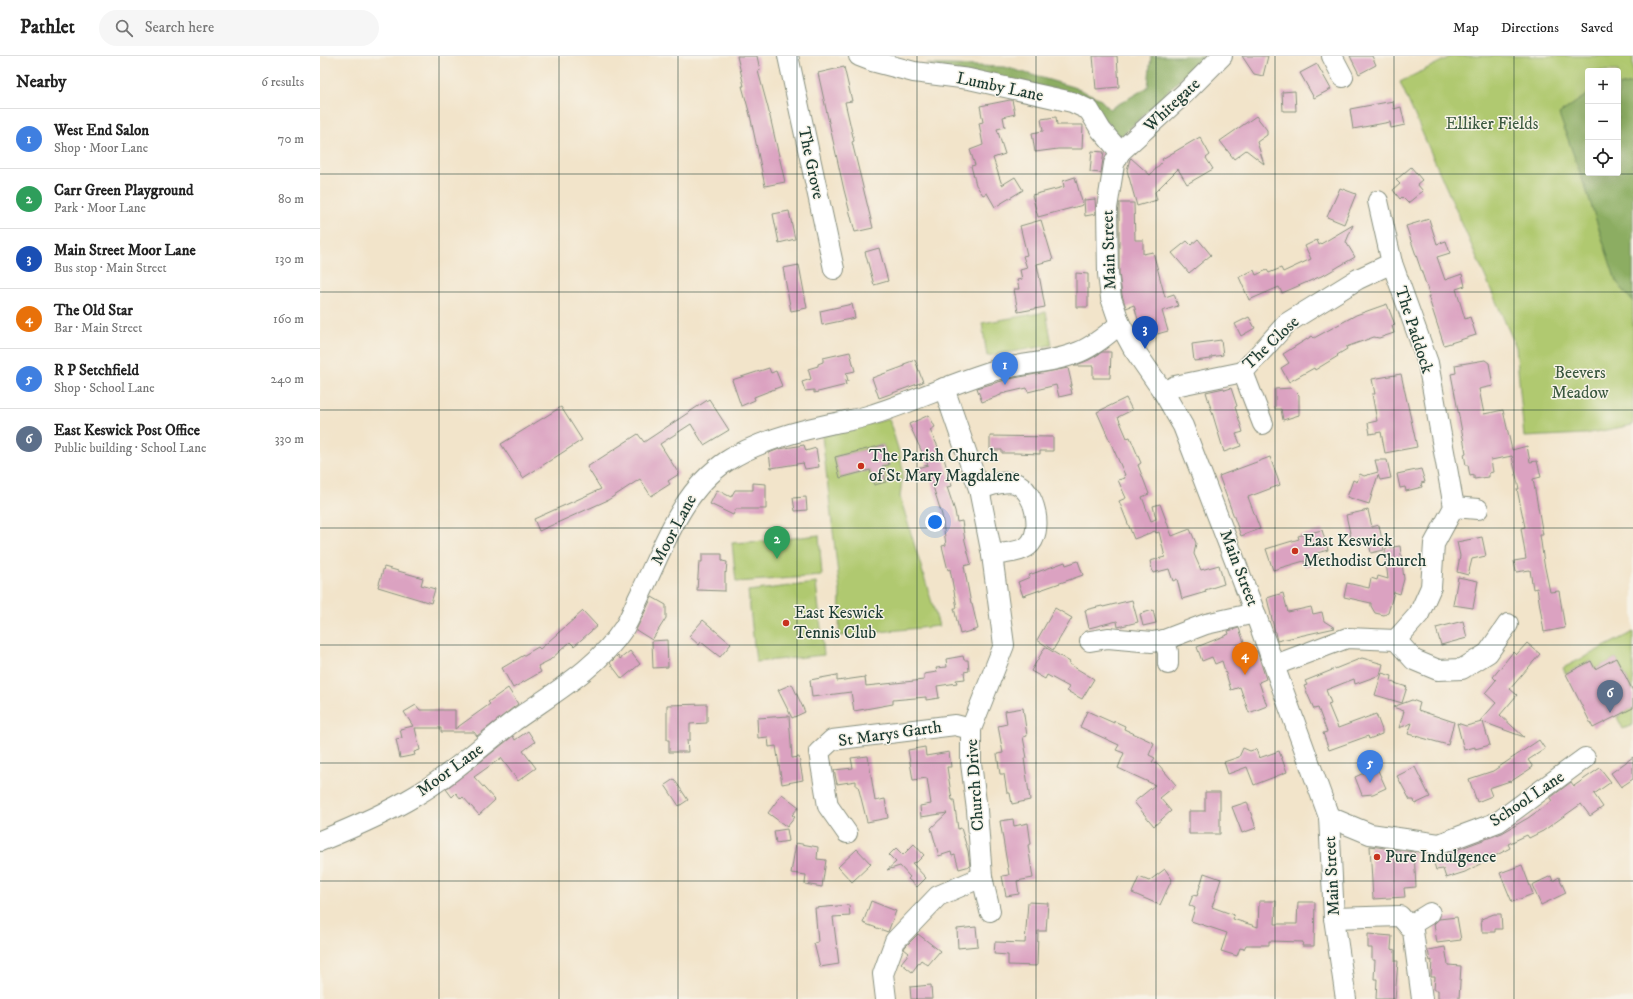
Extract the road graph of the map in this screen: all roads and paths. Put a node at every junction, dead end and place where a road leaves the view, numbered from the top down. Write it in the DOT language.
graph roads {
  1 [pos="788,56"];
  2 [pos="859,56"];
  3 [pos="1222,56"];
  4 [pos="1332,56"];
  5 [pos="1343,77"];
  6 [pos="1120,152"];
  7 [pos="1378,201"];
  8 [pos="1392,263"];
  9 [pos="834,269"];
  10 [pos="1120,324"];
  11 [pos="1243,372"];
  12 [pos="944,388"];
  13 [pos="1164,393"];
  14 [pos="1263,424"];
  15 [pos="979,489"];
  16 [pos="1454,507"];
  17 [pos="1478,509"];
  18 [pos="992,556"];
  19 [pos="1256,613"];
  20 [pos="1508,624"];
  21 [pos="1164,640"];
  22 [pos="1396,640"];
  23 [pos="1090,641"];
  24 [pos="1168,664"];
  25 [pos="1275,665"];
  26 [pos="971,729"];
  27 [pos="1585,758"];
  28 [pos="1329,817"];
  29 [pos="847,833"];
  30 [pos="320,841"];
  31 [pos="982,877"];
  32 [pos="990,911"];
  33 [pos="1430,913"];
  34 [pos="1334,918"];
  35 [pos="1409,926"];
  36 [pos="886,999"];
  37 [pos="1346,999"];
  38 [pos="1422,999"];
  1 -- 9 [label="street, The Grove"];
  2 -- 6 [label="street, Lumby Lane"];
  3 -- 6 [label="street, Whitegate"];
  4 -- 5 [label="street"];
  6 -- 10 [label="street, Main Street"];
  7 -- 8 [label="street, The Paddock"];
  8 -- 11 [label="street, The Close"];
  8 -- 16 [label="street, The Paddock"];
  10 -- 12 [label="street, Moor Lane"];
  10 -- 13 [label="street, Main Street"];
  11 -- 13 [label="street, The Close"];
  11 -- 14 [label="street"];
  12 -- 15 [label="street, Church Drive"];
  12 -- 30 [label="street, Moor Lane"];
  13 -- 19 [label="street, Main Street"];
  15 -- 18 [label="street, Church Drive"];
  15 -- 18 [label="street"];
  16 -- 17 [label="street"];
  16 -- 22 [label="street"];
  18 -- 26 [label="street, Church Drive"];
  19 -- 21 [label="street"];
  19 -- 25 [label="street, Main Street"];
  20 -- 22 [label="street"];
  21 -- 23 [label="street"];
  21 -- 24 [label="street"];
  22 -- 25 [label="street"];
  25 -- 28 [label="street, Main Street"];
  26 -- 29 [label="street, St Marys Garth"];
  26 -- 31 [label="street, Church Drive"];
  27 -- 28 [label="street, School Lane"];
  28 -- 34 [label="street, Main Street"];
  31 -- 32 [label="street, Church Drive"];
  31 -- 36 [label="street"];
  33 -- 35 [label="street"];
  34 -- 35 [label="street"];
  34 -- 37 [label="street, Main Street"];
  35 -- 38 [label="street"];
}
